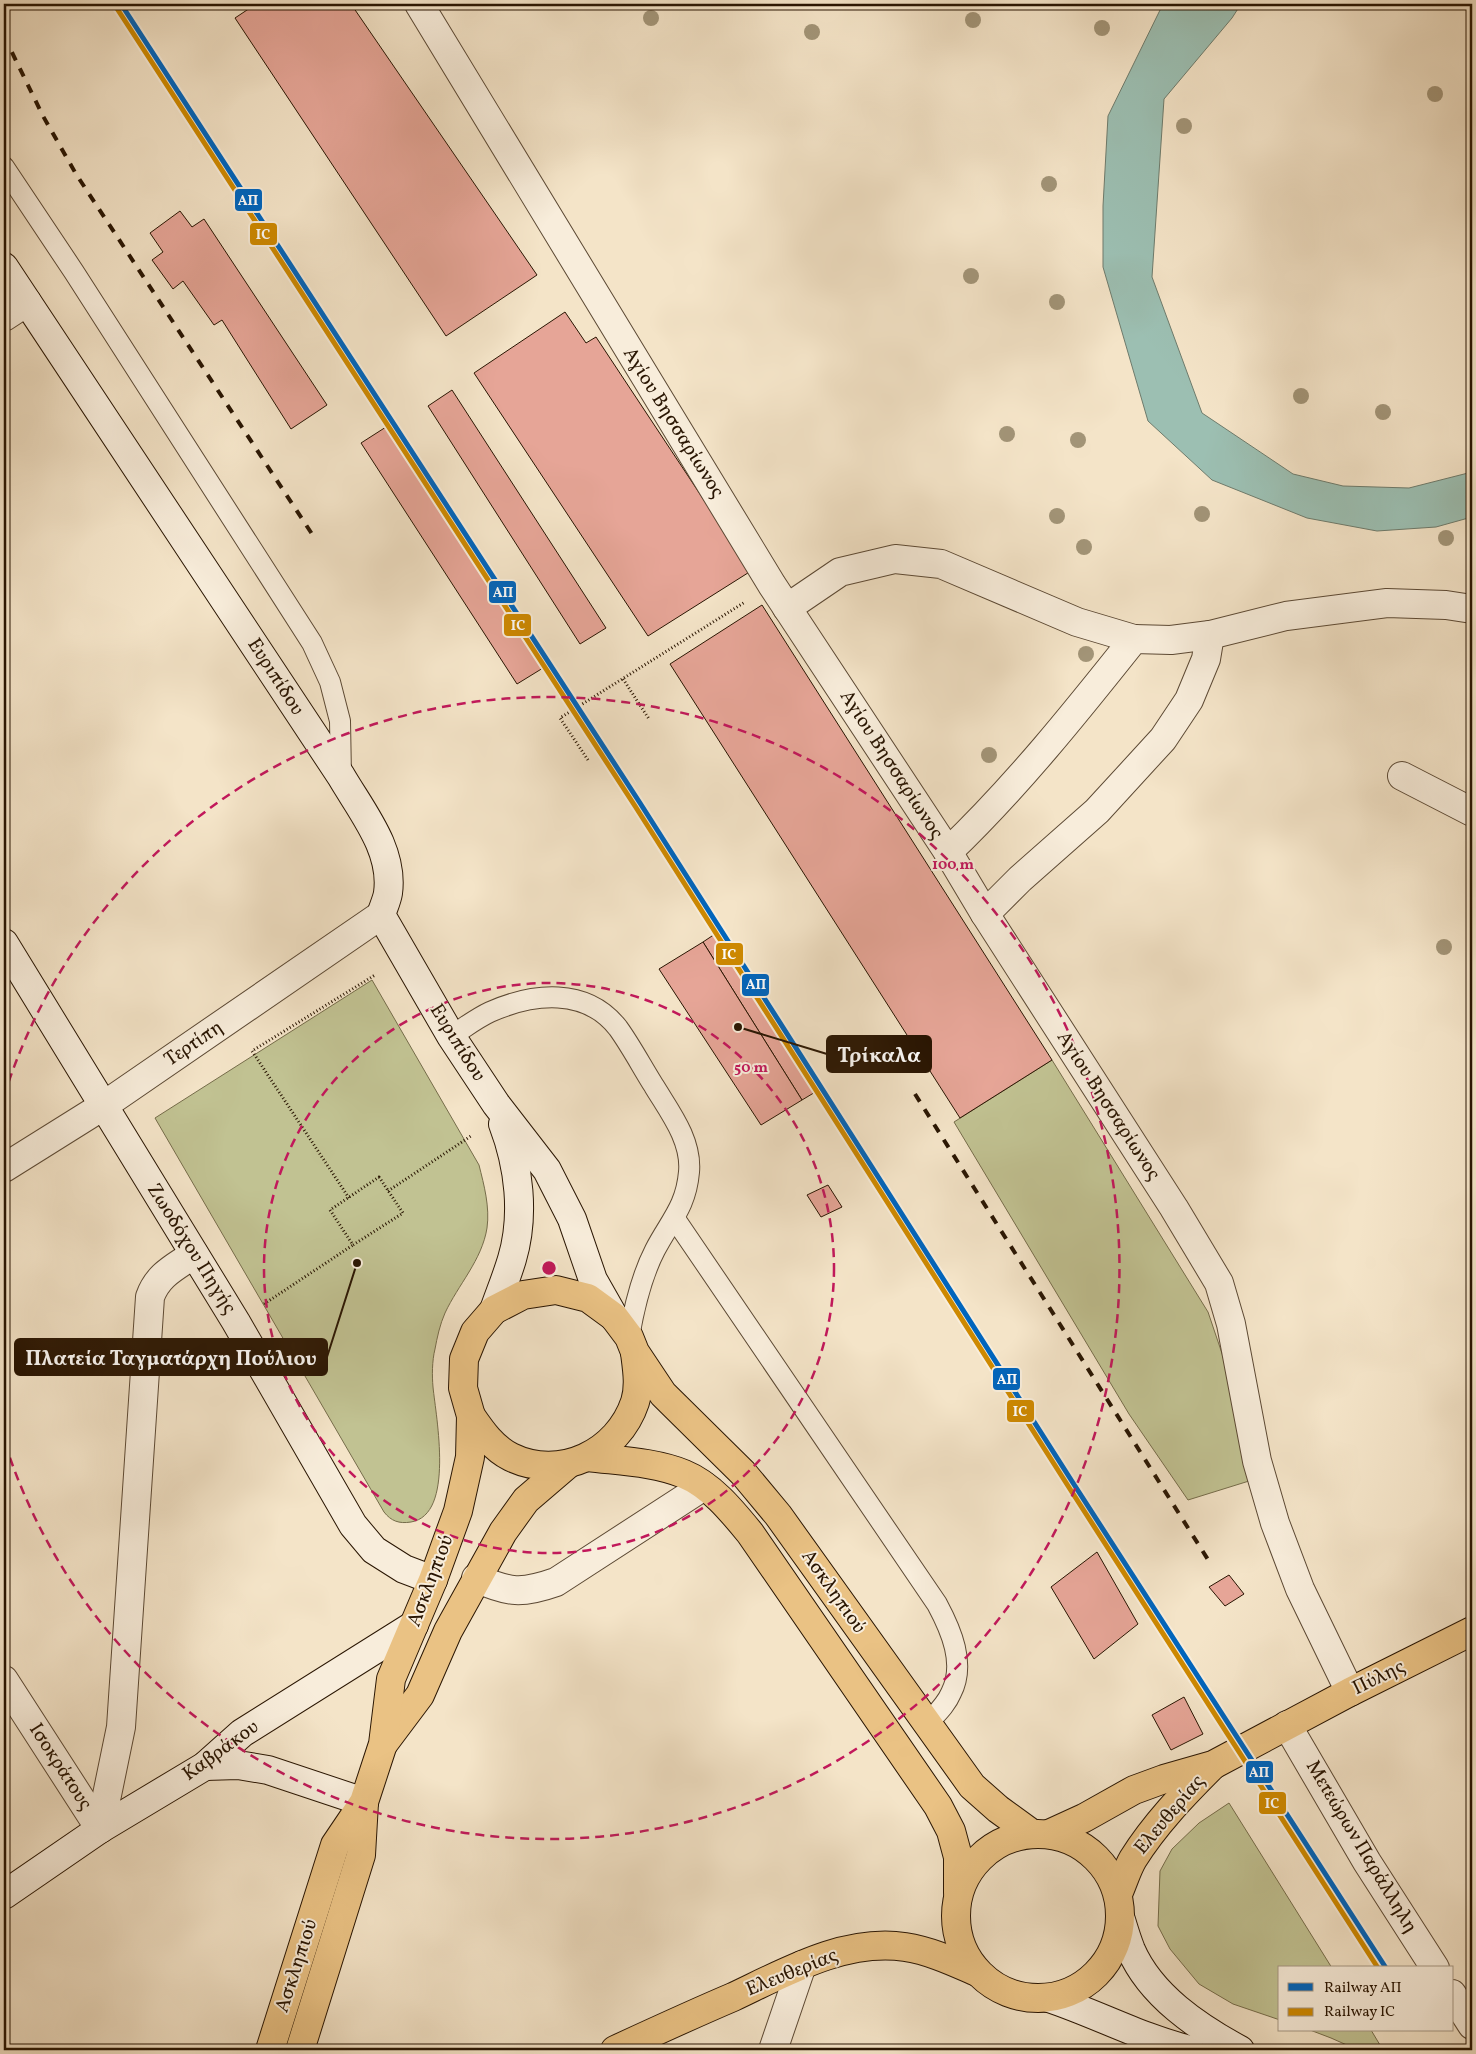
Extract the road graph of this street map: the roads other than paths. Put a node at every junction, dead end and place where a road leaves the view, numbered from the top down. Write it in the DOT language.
graph roads {
  1 [pos="418,4"];
  2 [pos="4,166"];
  3 [pos="4,267"];
  4 [pos="27,302"];
  5 [pos="4,317"];
  6 [pos="787,608"];
  7 [pos="1472,609"];
  8 [pos="1210,635"];
  9 [pos="1134,639"];
  10 [pos="341,776"];
  11 [pos="1402,776"];
  12 [pos="1472,812"];
  13 [pos="948,852"];
  14 [pos="985,914"];
  15 [pos="380,915"];
  16 [pos="5,948"];
  17 [pos="451,1036"];
  18 [pos="496,1104"];
  19 [pos="103,1106"];
  20 [pos="4,1168"];
  21 [pos="675,1219"];
  22 [pos="194,1254"];
  23 [pos="494,1310"];
  24 [pos="626,1335"];
  25 [pos="471,1416"];
  26 [pos="578,1461"];
  27 [pos="704,1486"];
  28 [pos="476,1578"];
  29 [pos="432,1580"];
  30 [pos="414,1625"];
  31 [pos="1472,1631"];
  32 [pos="4,1680"];
  33 [pos="1350,1692"];
  34 [pos="927,1724"];
  35 [pos="1287,1725"];
  36 [pos="383,1744"];
  37 [pos="1213,1765"];
  38 [pos="206,1766"];
  39 [pos="364,1802"];
  40 [pos="100,1829"];
  41 [pos="1040,1833"];
  42 [pos="958,1892"];
  43 [pos="4,1895"];
  44 [pos="1120,1907"];
  45 [pos="802,1965"];
  46 [pos="1434,1966"];
  47 [pos="977,1972"];
  48 [pos="1049,1998"];
  49 [pos="270,2050"];
  50 [pos="300,2050"];
  51 [pos="615,2050"];
  52 [pos="773,2050"];
  53 [pos="1190,2050"];
  54 [pos="1240,2050"];
  1 -- 6 [label="street, Αγίου Βησσαρίωνος"];
  2 -- 10 [label="lane"];
  3 -- 4 [label="street, Ευριπίδου"];
  4 -- 5 [label="street"];
  4 -- 10 [label="street, Ευριπίδου"];
  6 -- 9 [label="street"];
  6 -- 13 [label="street, Αγίου Βησσαρίωνος"];
  7 -- 8 [label="street"];
  8 -- 9 [label="street"];
  8 -- 14 [label="street"];
  9 -- 13 [label="street"];
  10 -- 15 [label="street, Ευριπίδου"];
  11 -- 12 [label="street"];
  13 -- 14 [label="street, Αγίου Βησσαρίωνος"];
  14 -- 33 [label="street, Αγίου Βησσαρίωνος"];
  15 -- 17 [label="street, Ευριπίδου"];
  15 -- 19 [label="street, Τερτίπη"];
  16 -- 19 [label="street, Ζωοδόχου Πηγής"];
  17 -- 18 [label="street, Ευριπίδου"];
  17 -- 21 [label="lane"];
  18 -- 23 [label="street, Ευριπίδου"];
  18 -- 24 [label="street, Ευριπίδου"];
  19 -- 20 [label="street, Τερτίπη"];
  19 -- 22 [label="street, Ζωοδόχου Πηγής"];
  21 -- 24 [label="lane"];
  21 -- 34 [label="lane"];
  22 -- 29 [label="street, Ζωοδόχου Πηγής"];
  22 -- 40 [label="street"];
  23 -- 24 [label="main road, Ασκληπιού"];
  23 -- 25 [label="main road, Ασκληπιού"];
  24 -- 26 [label="main road, Ασκληπιού"];
  24 -- 34 [label="main road, Ασκληπιού"];
  25 -- 26 [label="main road, Ασκληπιού"];
  25 -- 29 [label="main road, Ασκληπιού"];
  26 -- 27 [label="main road, Ασκληπιού"];
  26 -- 28 [label="main road, Ασκληπιού"];
  27 -- 28 [label="street"];
  27 -- 42 [label="main road, Ασκληπιού"];
  28 -- 36 [label="main road, Ασκληπιού"];
  29 -- 30 [label="main road, Ασκληπιού"];
  30 -- 36 [label="main road, Ασκληπιού"];
  30 -- 38 [label="street, Καβράκου"];
  31 -- 33 [label="main road, Πύλης"];
  32 -- 40 [label="street, Ισοκράτους"];
  33 -- 35 [label="main road, Πύλης"];
  34 -- 41 [label="main road, Ασκληπιού"];
  35 -- 37 [label="main road, Ελευθερίας"];
  35 -- 46 [label="street, Μετεώρων Παράλληλη"];
  36 -- 39 [label="main road, Ασκληπιού"];
  37 -- 41 [label="main road, Ελευθερίας"];
  37 -- 44 [label="main road, Ελευθερίας"];
  38 -- 39 [label="street"];
  38 -- 40 [label="street, Καβράκου"];
  39 -- 49 [label="main road, Ασκληπιού"];
  39 -- 50 [label="main road, Ασκληπιού"];
  40 -- 43 [label="street, Καβράκου"];
  41 -- 42 [label="main road, Ελευθερίας"];
  41 -- 44 [label="main road"];
  42 -- 47 [label="main road, Ελευθερίας"];
  44 -- 48 [label="main road, Ελευθερίας"];
  44 -- 54 [label="street"];
  45 -- 47 [label="main road, Ελευθερίας"];
  45 -- 51 [label="main road, Ελευθερίας"];
  45 -- 52 [label="street"];
  47 -- 48 [label="main road, Ελευθερίας"];
  48 -- 53 [label="street"];
}
